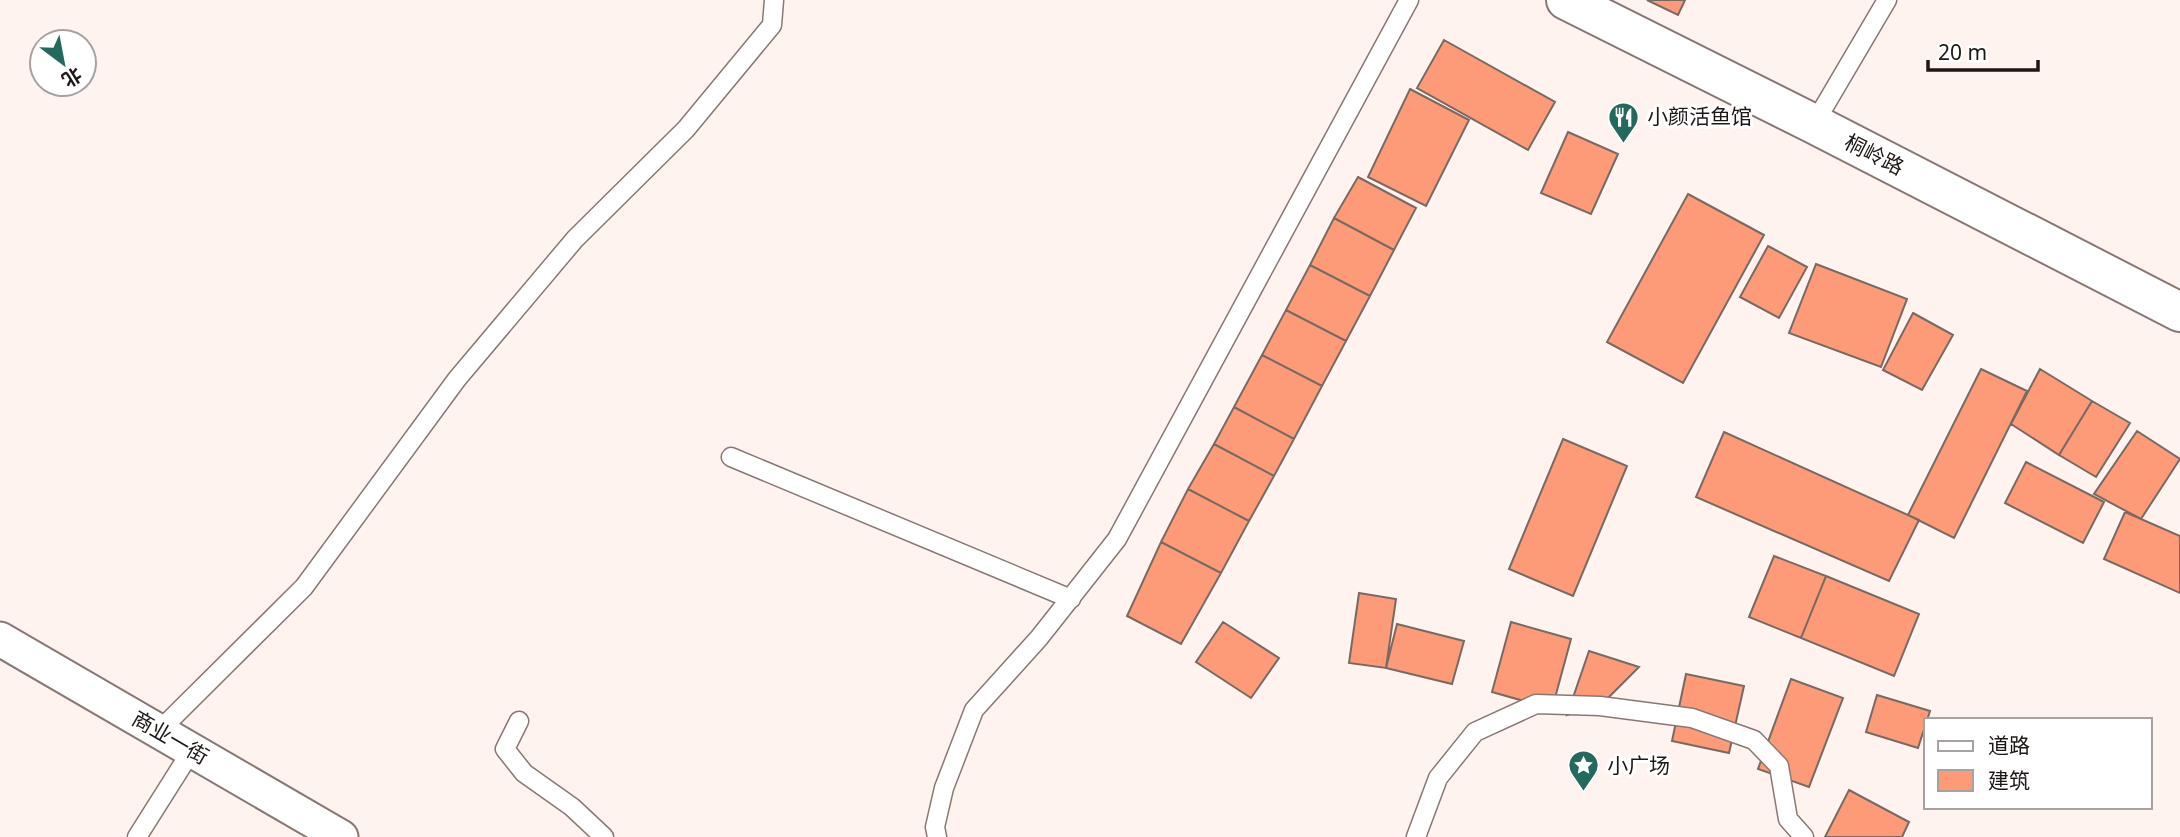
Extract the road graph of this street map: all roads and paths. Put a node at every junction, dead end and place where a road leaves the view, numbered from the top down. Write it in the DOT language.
graph roads {
  1 [pos="774,0"];
  2 [pos="1409,0"];
  3 [pos="1566,0"];
  4 [pos="1887,0"];
  5 [pos="1814,124"];
  6 [pos="2180,312"];
  7 [pos="731,457"];
  8 [pos="1071,599"];
  9 [pos="0,639"];
  10 [pos="519,721"];
  11 [pos="159,732"];
  12 [pos="192,750"];
  13 [pos="136,837"];
  14 [pos="341,837"];
  15 [pos="604,837"];
  16 [pos="937,837"];
  17 [pos="1416,837"];
  18 [pos="1804,837"];
  1 -- 11 [label="lane"];
  2 -- 8 [label="lane"];
  3 -- 5 [label="main road, 桐岭路"];
  4 -- 5 [label="lane"];
  5 -- 6 [label="main road, 桐岭路"];
  7 -- 8 [label="lane"];
  8 -- 16 [label="lane"];
  9 -- 11 [label="street, 商业一街"];
  10 -- 15 [label="lane"];
  11 -- 12 [label="street, 商业一街"];
  12 -- 13 [label="lane"];
  12 -- 14 [label="street, 商业一街"];
  17 -- 18 [label="lane"];
}
